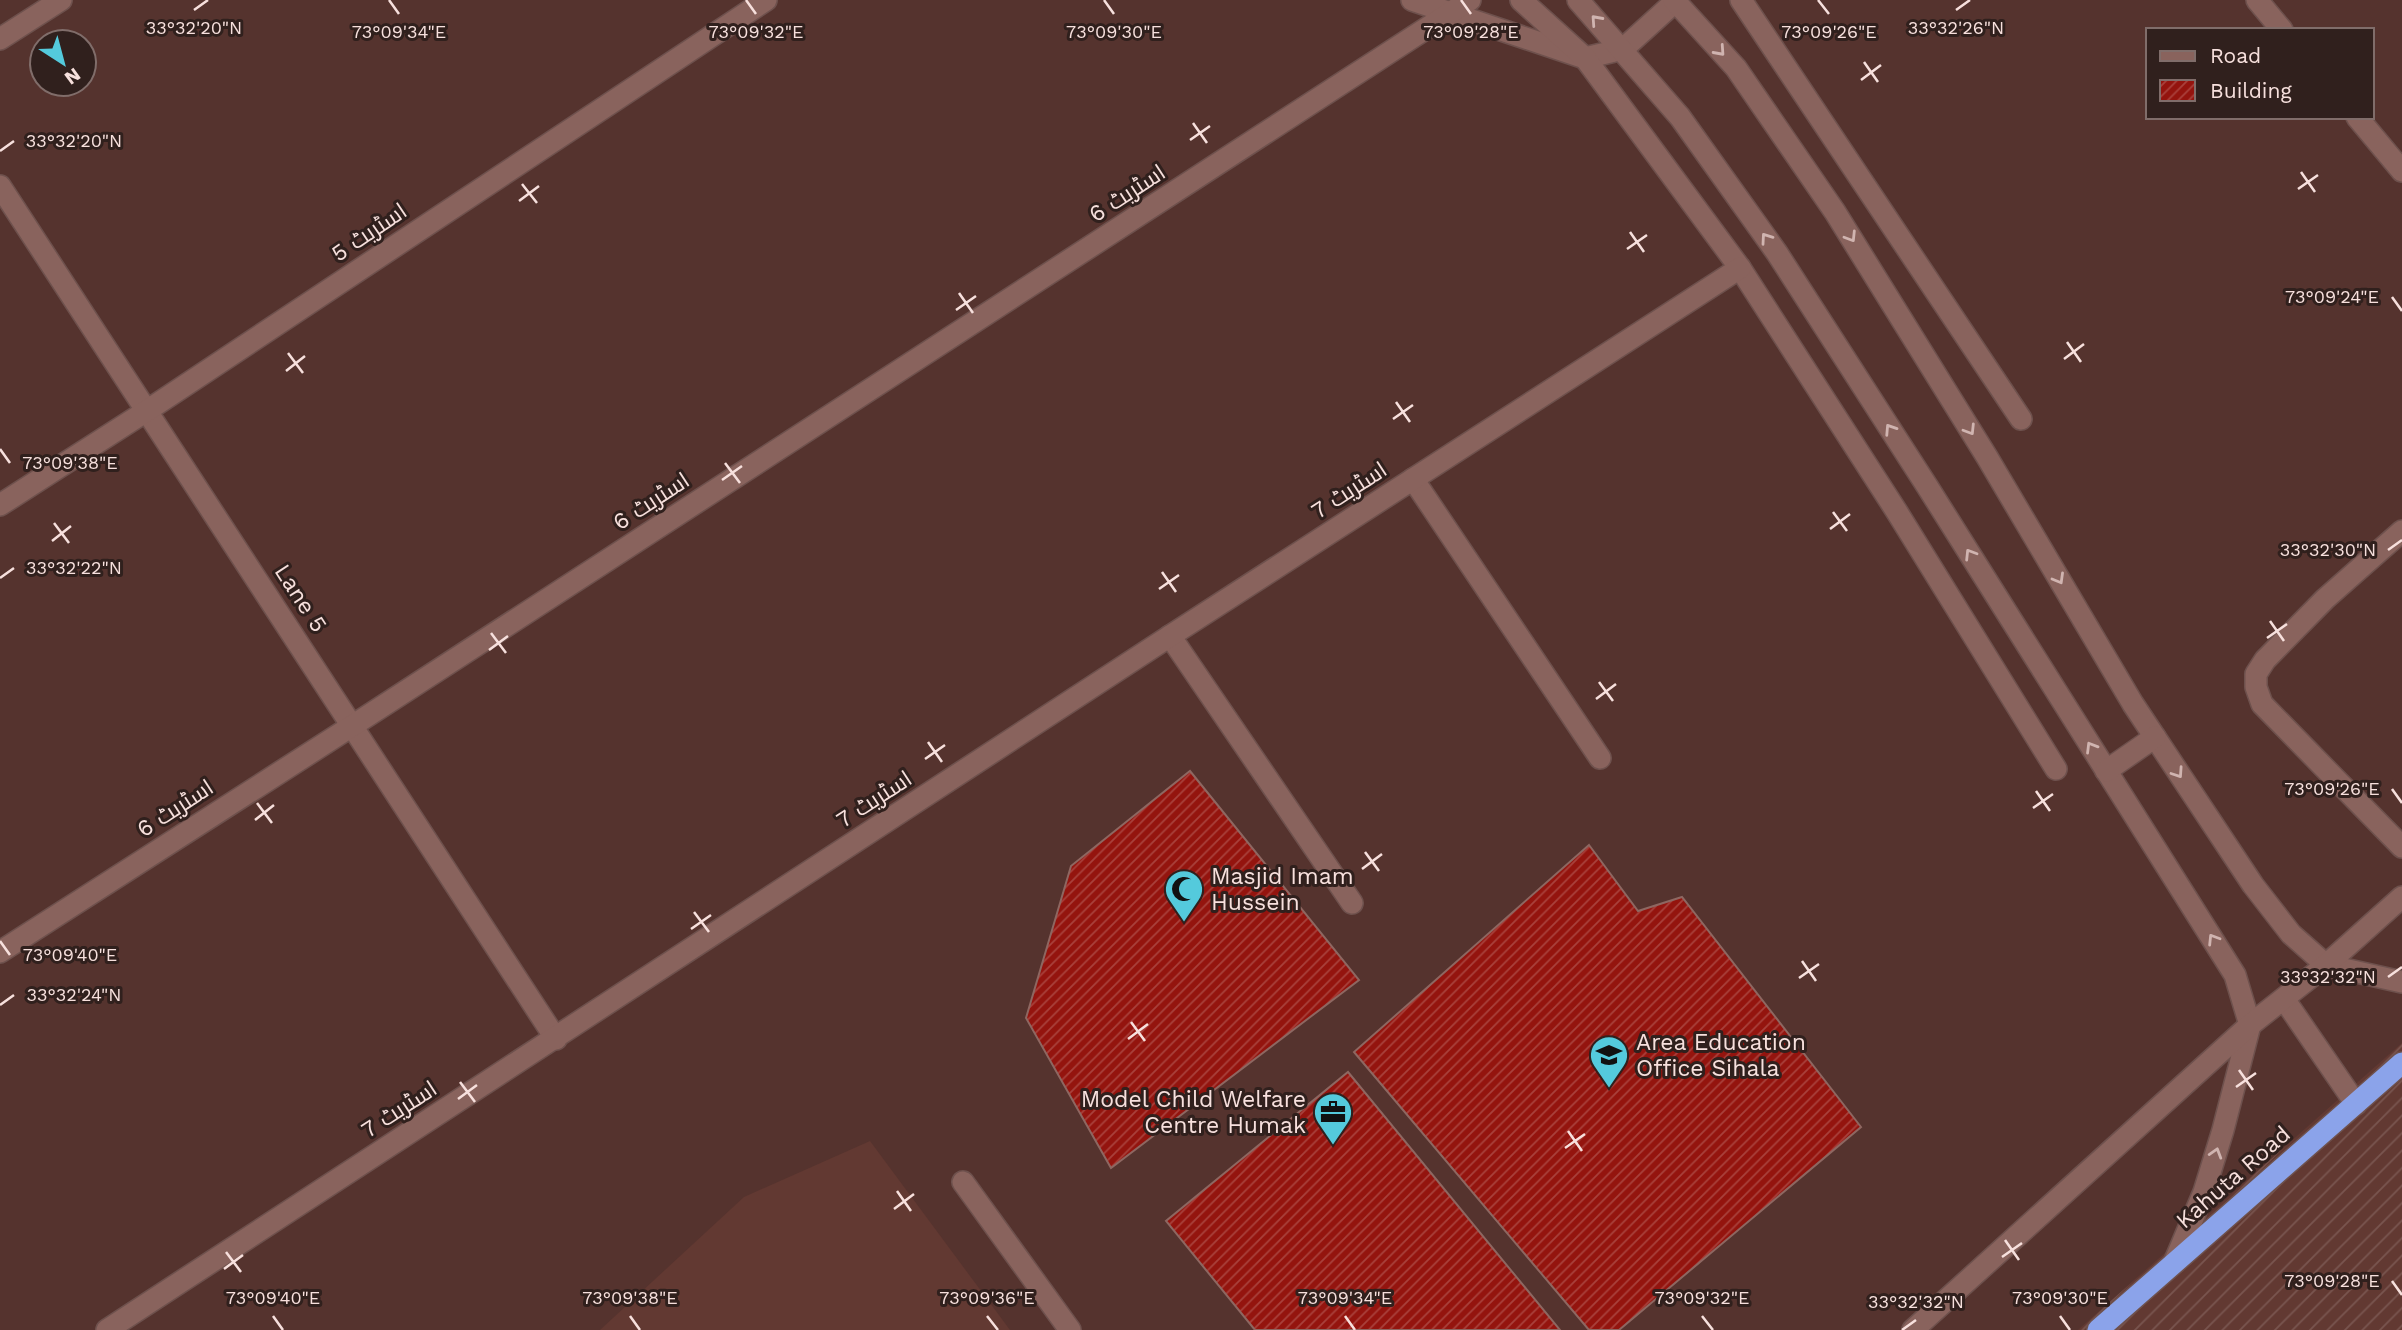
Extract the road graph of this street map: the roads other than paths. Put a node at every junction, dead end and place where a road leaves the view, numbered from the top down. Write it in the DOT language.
graph roads {
  1 [pos="61,0"];
  2 [pos="766,0"];
  3 [pos="1412,0"];
  4 [pos="1470,0"];
  5 [pos="1521,0"];
  6 [pos="1578,0"];
  7 [pos="1676,0"];
  8 [pos="1741,0"];
  9 [pos="2257,0"];
  10 [pos="1450,14"];
  11 [pos="2280,28"];
  12 [pos="0,39"];
  13 [pos="1623,49"];
  14 [pos="1585,58"];
  15 [pos="2359,119"];
  16 [pos="2402,171"];
  17 [pos="0,186"];
  18 [pos="1740,268"];
  19 [pos="148,410"];
  20 [pos="2021,419"];
  21 [pos="1413,479"];
  22 [pos="0,505"];
  23 [pos="2402,531"];
  24 [pos="1170,636"];
  25 [pos="352,726"];
  26 [pos="2155,737"];
  27 [pos="1600,758"];
  28 [pos="2056,769"];
  29 [pos="2106,771"];
  30 [pos="2402,847"];
  31 [pos="2402,897"];
  32 [pos="1352,903"];
  33 [pos="0,952"];
  34 [pos="2326,965"];
  35 [pos="2402,982"];
  36 [pos="2284,999"];
  37 [pos="2250,1025"];
  38 [pos="556,1038"];
  39 [pos="2402,1063"];
  40 [pos="2356,1104"];
  41 [pos="963,1182"];
  42 [pos="2174,1263"];
  43 [pos="107,1330"];
  44 [pos="1070,1330"];
  45 [pos="1913,1330"];
  46 [pos="2098,1330"];
  1 -- 12 [label="street"];
  2 -- 19 [label="street, اسٹریٹ 5"];
  3 -- 10 [label="street"];
  4 -- 10 [label="street, اسٹریٹ 6"];
  5 -- 14 [label="street"];
  13 -- 6 [label="street, one-way"];
  7 -- 13 [label="street"];
  7 -- 26 [label="street, one-way"];
  8 -- 20 [label="street"];
  9 -- 11 [label="street"];
  10 -- 14 [label="street"];
  10 -- 25 [label="street, اسٹریٹ 6"];
  13 -- 14 [label="street"];
  29 -- 13 [label="street, one-way"];
  14 -- 18 [label="street"];
  15 -- 16 [label="street"];
  17 -- 19 [label="street, Lane 5"];
  18 -- 21 [label="street, اسٹریٹ 7"];
  18 -- 28 [label="street"];
  19 -- 22 [label="street, اسٹریٹ 5"];
  19 -- 25 [label="street, Lane 5"];
  21 -- 24 [label="street, اسٹریٹ 7"];
  21 -- 27 [label="street"];
  23 -- 30 [label="street"];
  24 -- 32 [label="street"];
  24 -- 38 [label="street, اسٹریٹ 7"];
  25 -- 33 [label="street, اسٹریٹ 6"];
  25 -- 38 [label="street, Lane 5"];
  26 -- 29 [label="street"];
  26 -- 34 [label="street, one-way"];
  37 -- 29 [label="street, one-way"];
  31 -- 34 [label="street"];
  34 -- 35 [label="street"];
  34 -- 36 [label="street"];
  36 -- 37 [label="street"];
  36 -- 40 [label="street"];
  42 -- 37 [label="street, one-way"];
  37 -- 45 [label="street"];
  38 -- 43 [label="street, اسٹریٹ 7"];
  39 -- 40 [label="highway, Kahuta Road"];
  40 -- 42 [label="highway, Kahuta Road"];
  41 -- 44 [label="street"];
  42 -- 46 [label="highway, Kahuta Road"];
}
